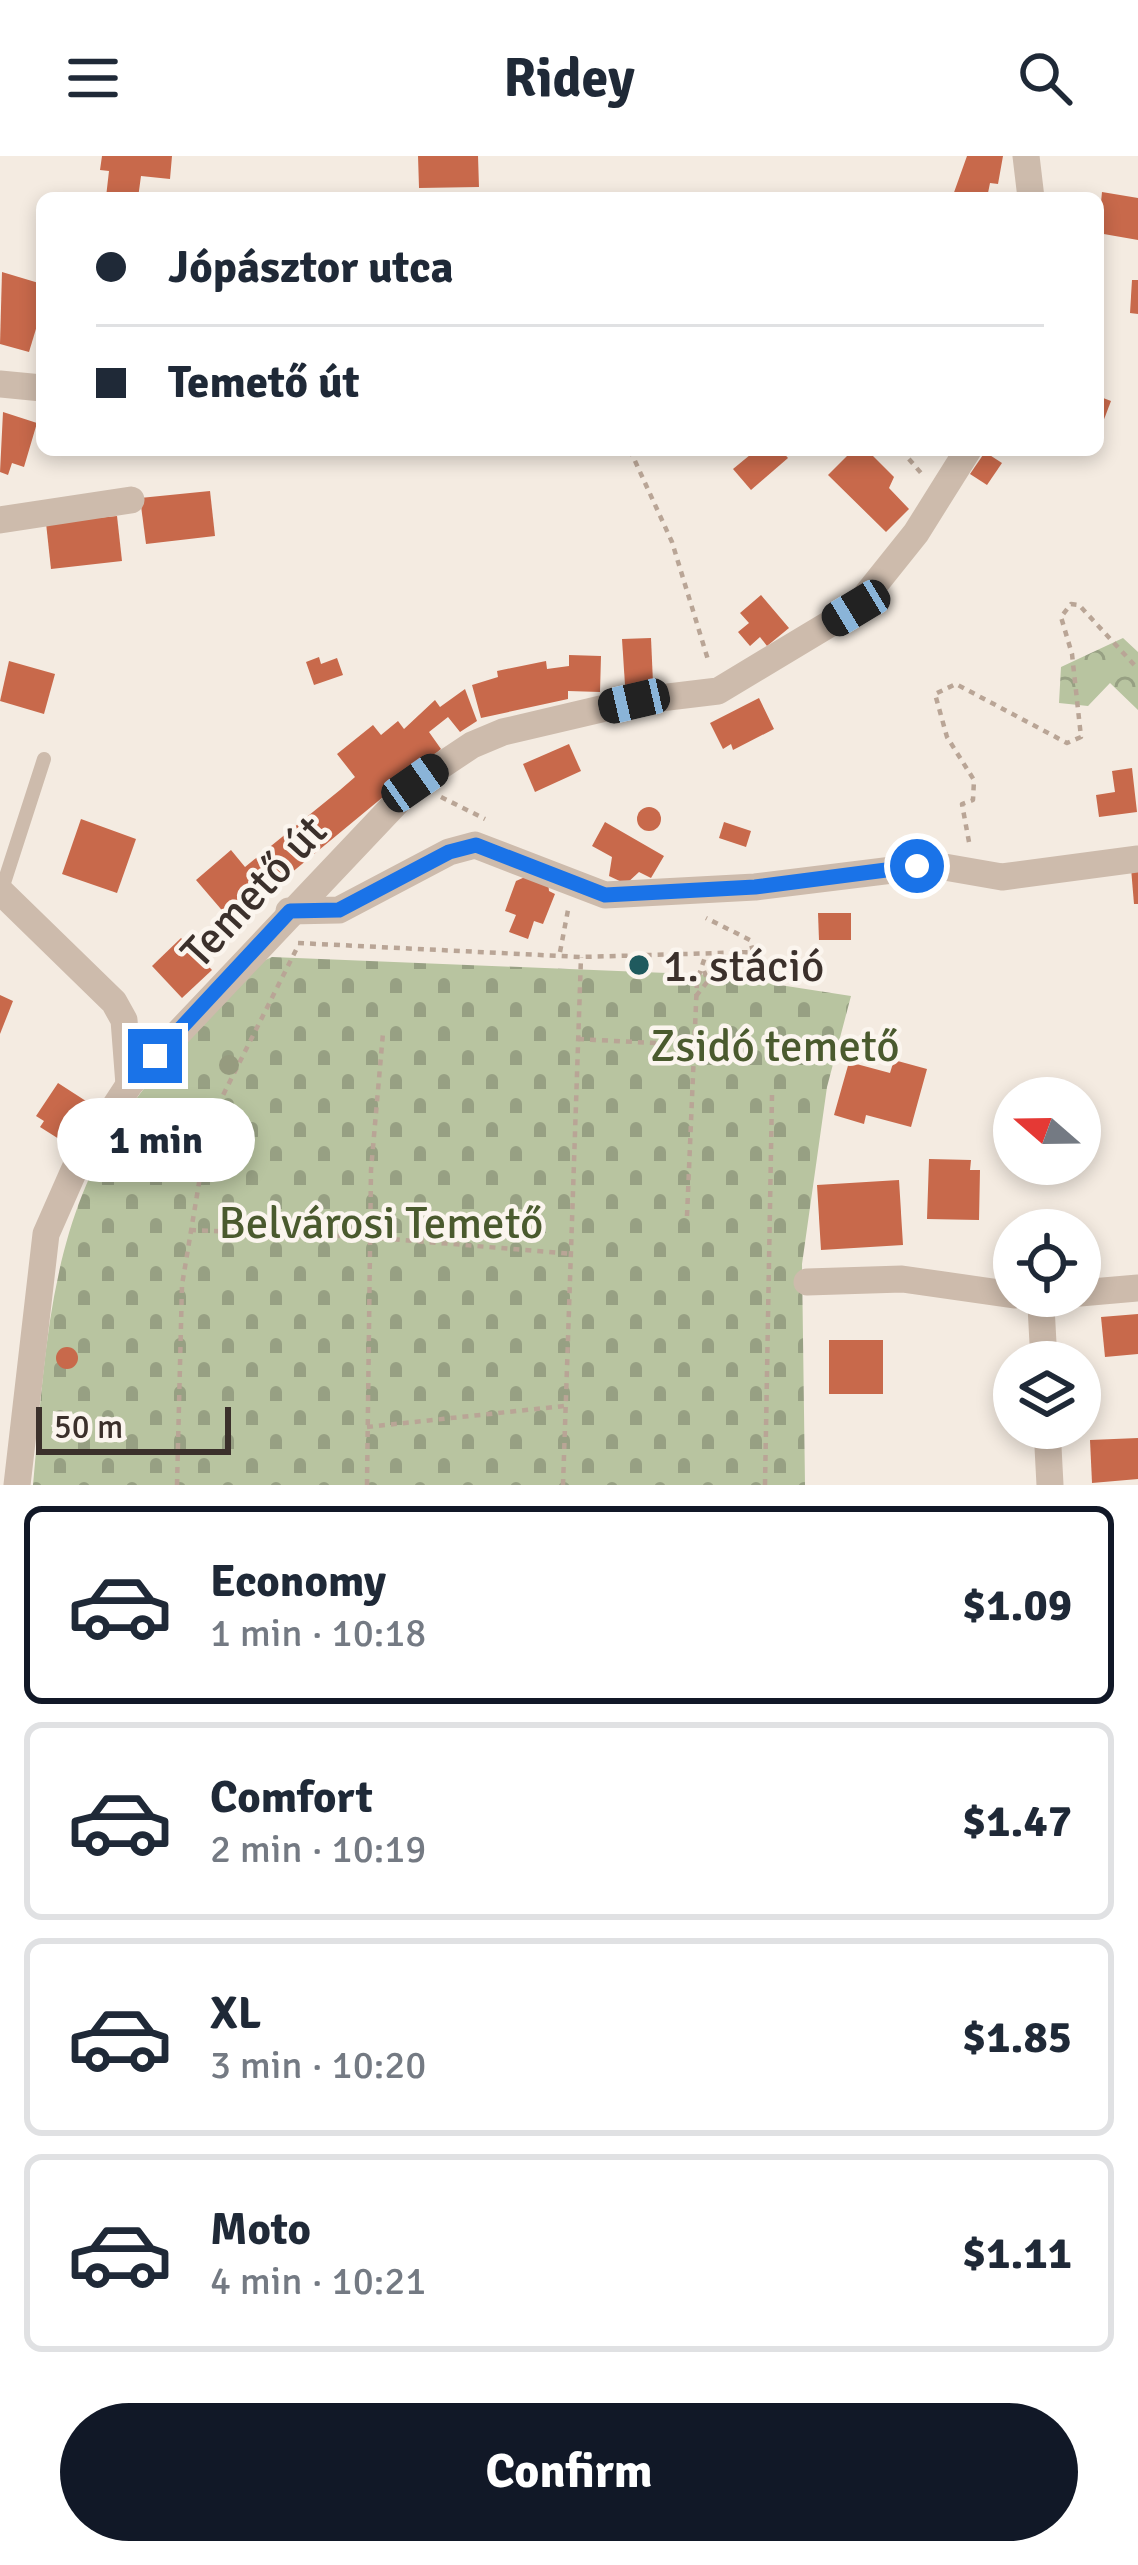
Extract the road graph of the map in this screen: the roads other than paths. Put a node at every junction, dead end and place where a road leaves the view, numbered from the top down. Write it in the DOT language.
graph roads {
  1 [pos="1027,156"];
  2 [pos="1030,192"];
  3 [pos="0,384"];
  4 [pos="36,387"];
  5 [pos="964,456"];
  6 [pos="131,500"];
  7 [pos="0,520"];
  8 [pos="44,759"];
  9 [pos="1138,859"];
  10 [pos="1,892"];
  11 [pos="290,911"];
  12 [pos="129,1085"];
  13 [pos="807,1282"];
  14 [pos="1138,1288"];
  15 [pos="1101,1291"];
  16 [pos="993,1293"];
  17 [pos="1048,1449"];
  18 [pos="17,1485"];
  19 [pos="1050,1485"];
  1 -- 2 [label="street"];
  3 -- 4 [label="street"];
  5 -- 11 [label="street, Temető út"];
  6 -- 7 [label="street"];
  8 -- 10 [label="lane"];
  9 -- 11 [label="street"];
  10 -- 12 [label="street"];
  11 -- 12 [label="street, Temető út"];
  12 -- 18 [label="street, Temető út"];
  13 -- 16 [label="street"];
  14 -- 15 [label="street"];
  17 -- 19 [label="street"];
}
